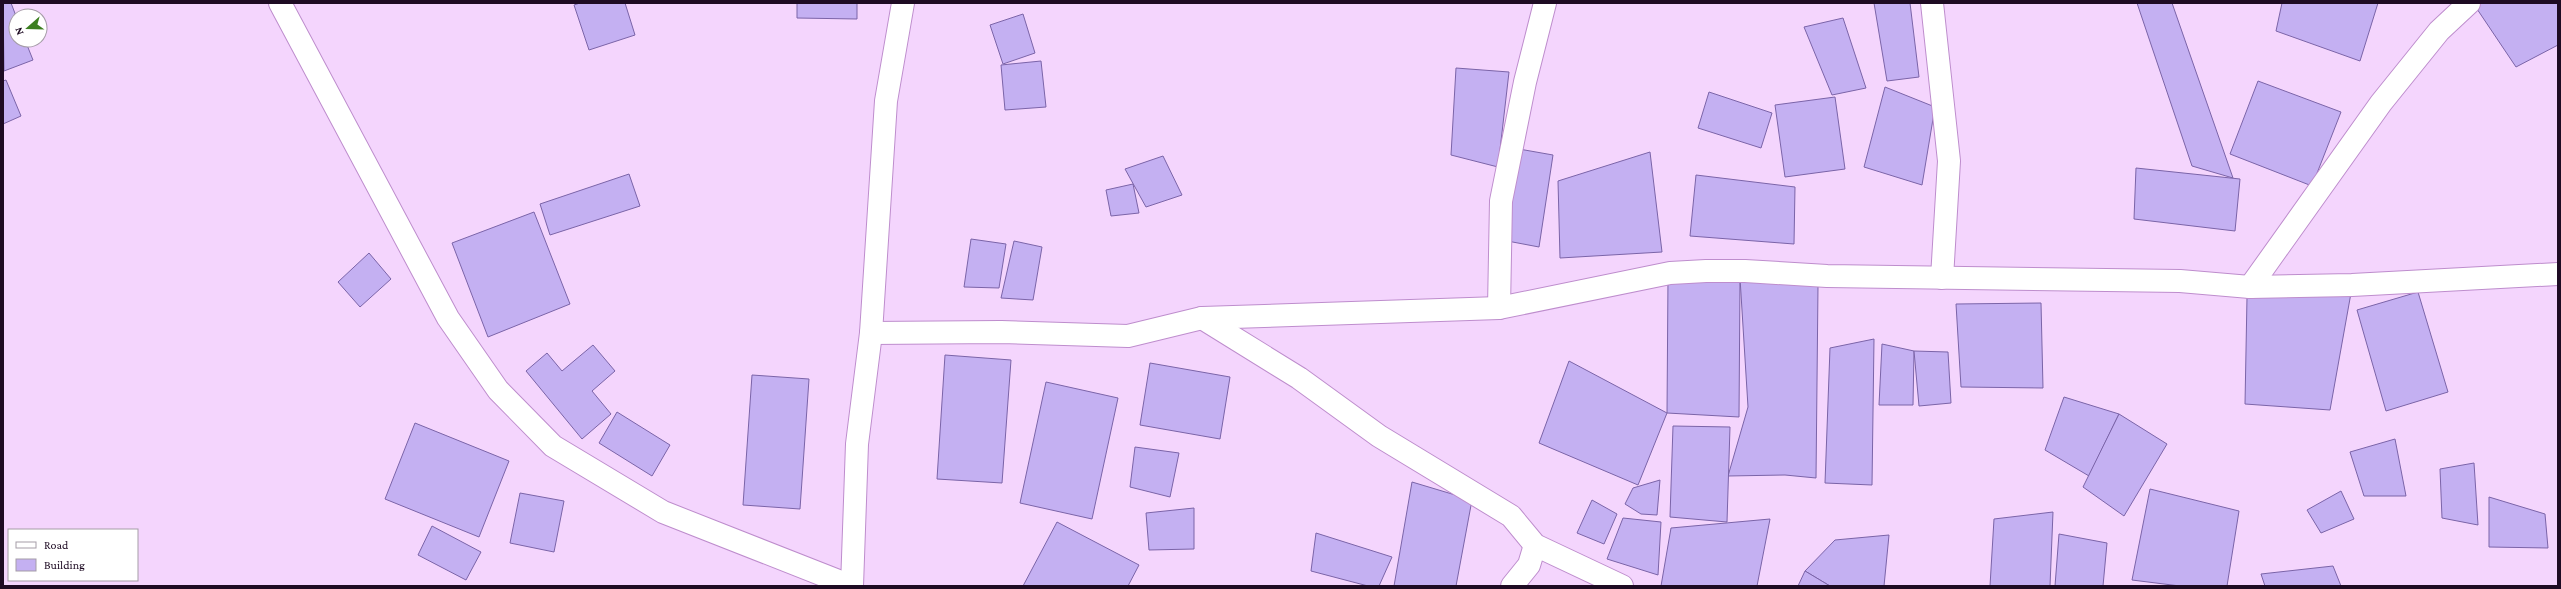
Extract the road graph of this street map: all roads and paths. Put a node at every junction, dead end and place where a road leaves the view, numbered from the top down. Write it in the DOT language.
graph roads {
  1 [pos="280,3"];
  2 [pos="903,3"];
  3 [pos="1546,3"];
  4 [pos="1932,3"];
  5 [pos="2469,3"];
  6 [pos="2558,274"];
  7 [pos="1942,278"];
  8 [pos="2250,286"];
  9 [pos="1499,308"];
  10 [pos="1202,318"];
  11 [pos="871,333"];
  12 [pos="1535,545"];
  13 [pos="852,586"];
  14 [pos="1512,586"];
  15 [pos="1622,586"];
  1 -- 13 [label="street"];
  2 -- 11 [label="street"];
  3 -- 9 [label="street"];
  4 -- 7 [label="street"];
  5 -- 8 [label="street"];
  6 -- 8 [label="street"];
  7 -- 8 [label="street"];
  7 -- 9 [label="street"];
  9 -- 10 [label="street"];
  10 -- 11 [label="street"];
  10 -- 12 [label="street"];
  11 -- 13 [label="street"];
  12 -- 14 [label="street"];
  12 -- 15 [label="street"];
}
